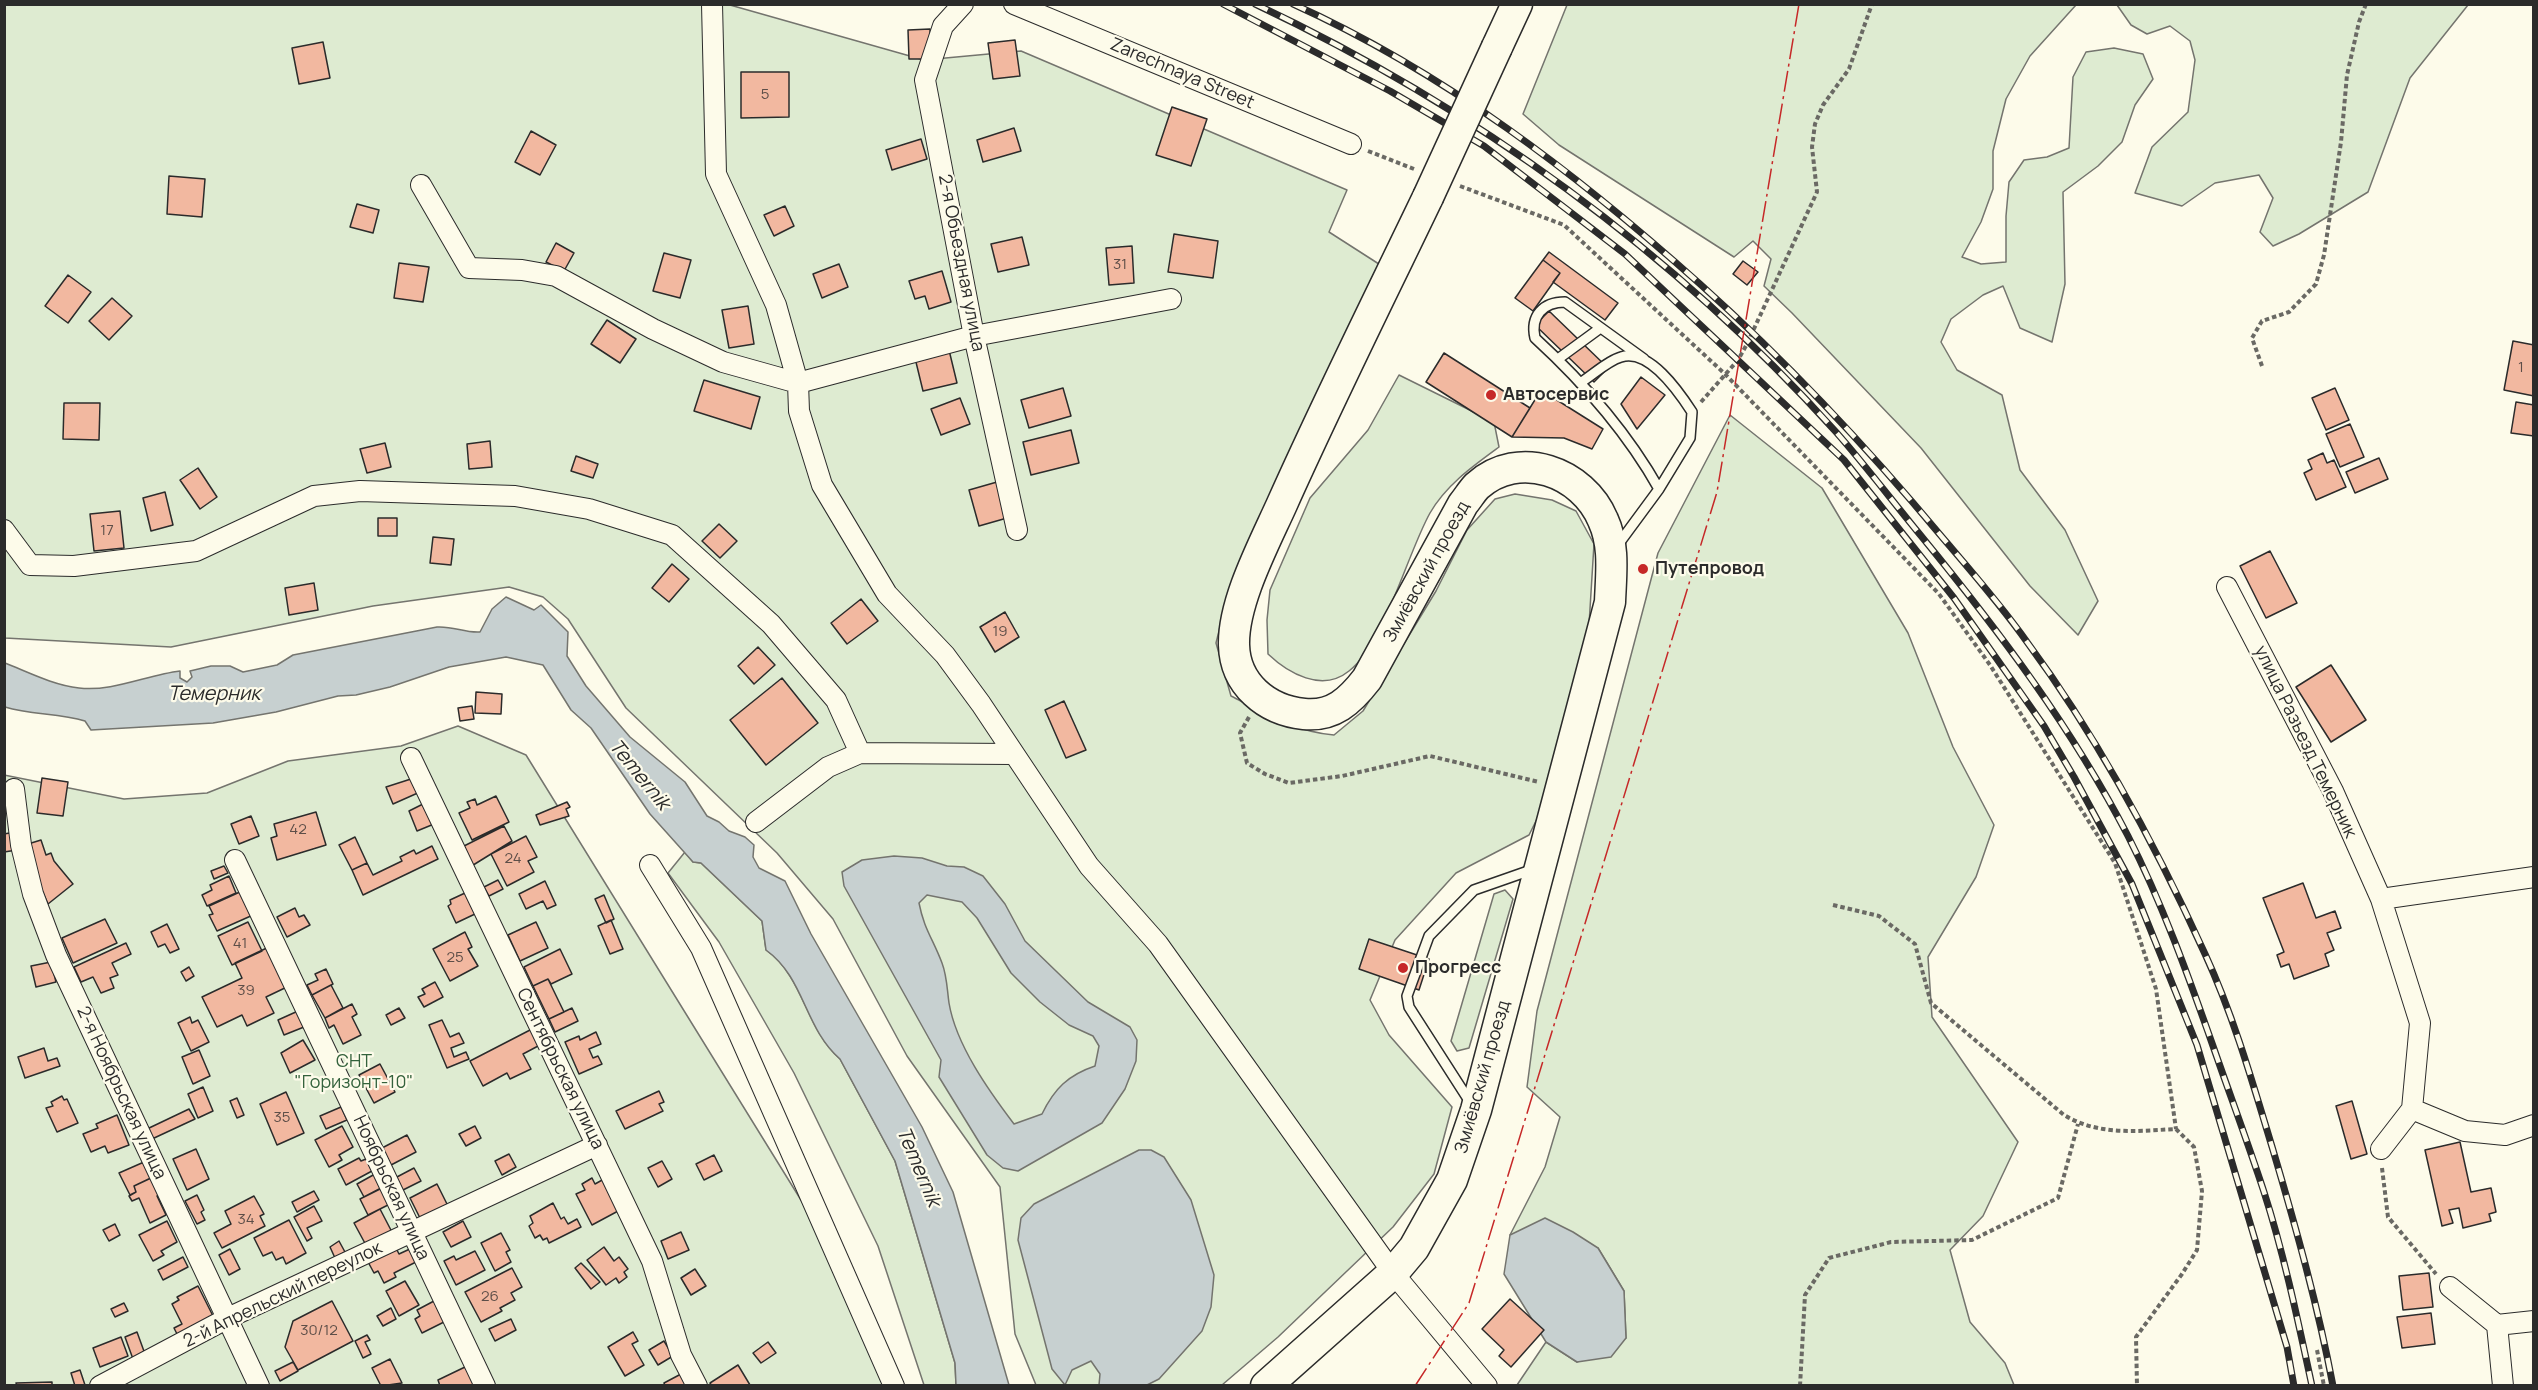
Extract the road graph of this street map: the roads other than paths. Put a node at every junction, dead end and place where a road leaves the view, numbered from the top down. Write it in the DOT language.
graph roads {
  1 [pos="712,4"];
  2 [pos="963,4"];
  3 [pos="1014,4"];
  4 [pos="1517,4"];
  5 [pos="1351,144"];
  6 [pos="421,185"];
  7 [pos="1171,299"];
  8 [pos="1599,329"];
  9 [pos="974,336"];
  10 [pos="1558,359"];
  11 [pos="1644,359"];
  12 [pos="1580,382"];
  13 [pos="798,383"];
  14 [pos="1659,489"];
  15 [pos="4,530"];
  16 [pos="1017,530"];
  17 [pos="1612,552"];
  18 [pos="2227,587"];
  19 [pos="860,753"];
  20 [pos="1014,754"];
  21 [pos="411,758"];
  22 [pos="14,789"];
  23 [pos="756,822"];
  24 [pos="235,860"];
  25 [pos="650,865"];
  26 [pos="1539,867"];
  27 [pos="2534,877"];
  28 [pos="2381,899"];
  29 [pos="2412,1109"];
  30 [pos="1476,1110"];
  31 [pos="2534,1125"];
  32 [pos="597,1145"];
  33 [pos="2381,1149"];
  34 [pos="412,1233"];
  35 [pos="1393,1274"];
  36 [pos="2450,1287"];
  37 [pos="228,1318"];
  38 [pos="2534,1321"];
  39 [pos="2498,1325"];
  40 [pos="100,1386"];
  41 [pos="259,1386"];
  42 [pos="485,1386"];
  43 [pos="698,1386"];
  44 [pos="894,1386"];
  45 [pos="1266,1386"];
  46 [pos="1487,1386"];
  47 [pos="2503,1386"];
  1 -- 13 [label="street"];
  2 -- 9 [label="street, 2-я Объездная улица"];
  3 -- 5 [label="street, Zarechnaya Street"];
  4 -- 17 [label="main road, Змиёвский проезд, bridge"];
  6 -- 13 [label="street"];
  7 -- 9 [label="street"];
  8 -- 10 [label="lane"];
  8 -- 10 [label="lane"];
  8 -- 11 [label="lane"];
  9 -- 13 [label="street"];
  9 -- 16 [label="street, 2-я Объездная улица"];
  10 -- 12 [label="lane"];
  11 -- 12 [label="lane"];
  11 -- 14 [label="lane"];
  12 -- 14 [label="lane"];
  13 -- 20 [label="street"];
  14 -- 17 [label="lane"];
  15 -- 19 [label="street"];
  17 -- 26 [label="main road, Змиёвский проезд"];
  18 -- 28 [label="street, улица Разъезд Темерник"];
  19 -- 20 [label="street"];
  19 -- 23 [label="street"];
  20 -- 35 [label="street"];
  21 -- 32 [label="street, Сентябрьская улица"];
  22 -- 37 [label="street, 2-я Ноябрьская улица"];
  24 -- 34 [label="street, Ноябрьская улица"];
  25 -- 44 [label="street"];
  26 -- 30 [label="main road, Змиёвский проезд"];
  26 -- 30 [label="lane"];
  27 -- 28 [label="street"];
  28 -- 29 [label="street, улица Разъезд Темерник"];
  29 -- 31 [label="street"];
  29 -- 33 [label="street"];
  30 -- 35 [label="main road, Змиёвский проезд"];
  32 -- 34 [label="street, 2-й Апрельский переулок"];
  32 -- 43 [label="street, Сентябрьская улица"];
  34 -- 37 [label="street, 2-й Апрельский переулок"];
  34 -- 42 [label="street, Ноябрьская улица"];
  35 -- 45 [label="main road, Змиёвский проезд"];
  35 -- 46 [label="street"];
  36 -- 39 [label="street"];
  37 -- 40 [label="street, 2-й Апрельский переулок"];
  37 -- 41 [label="street, 2-я Ноябрьская улица"];
  38 -- 39 [label="street"];
  39 -- 47 [label="street"];
}
